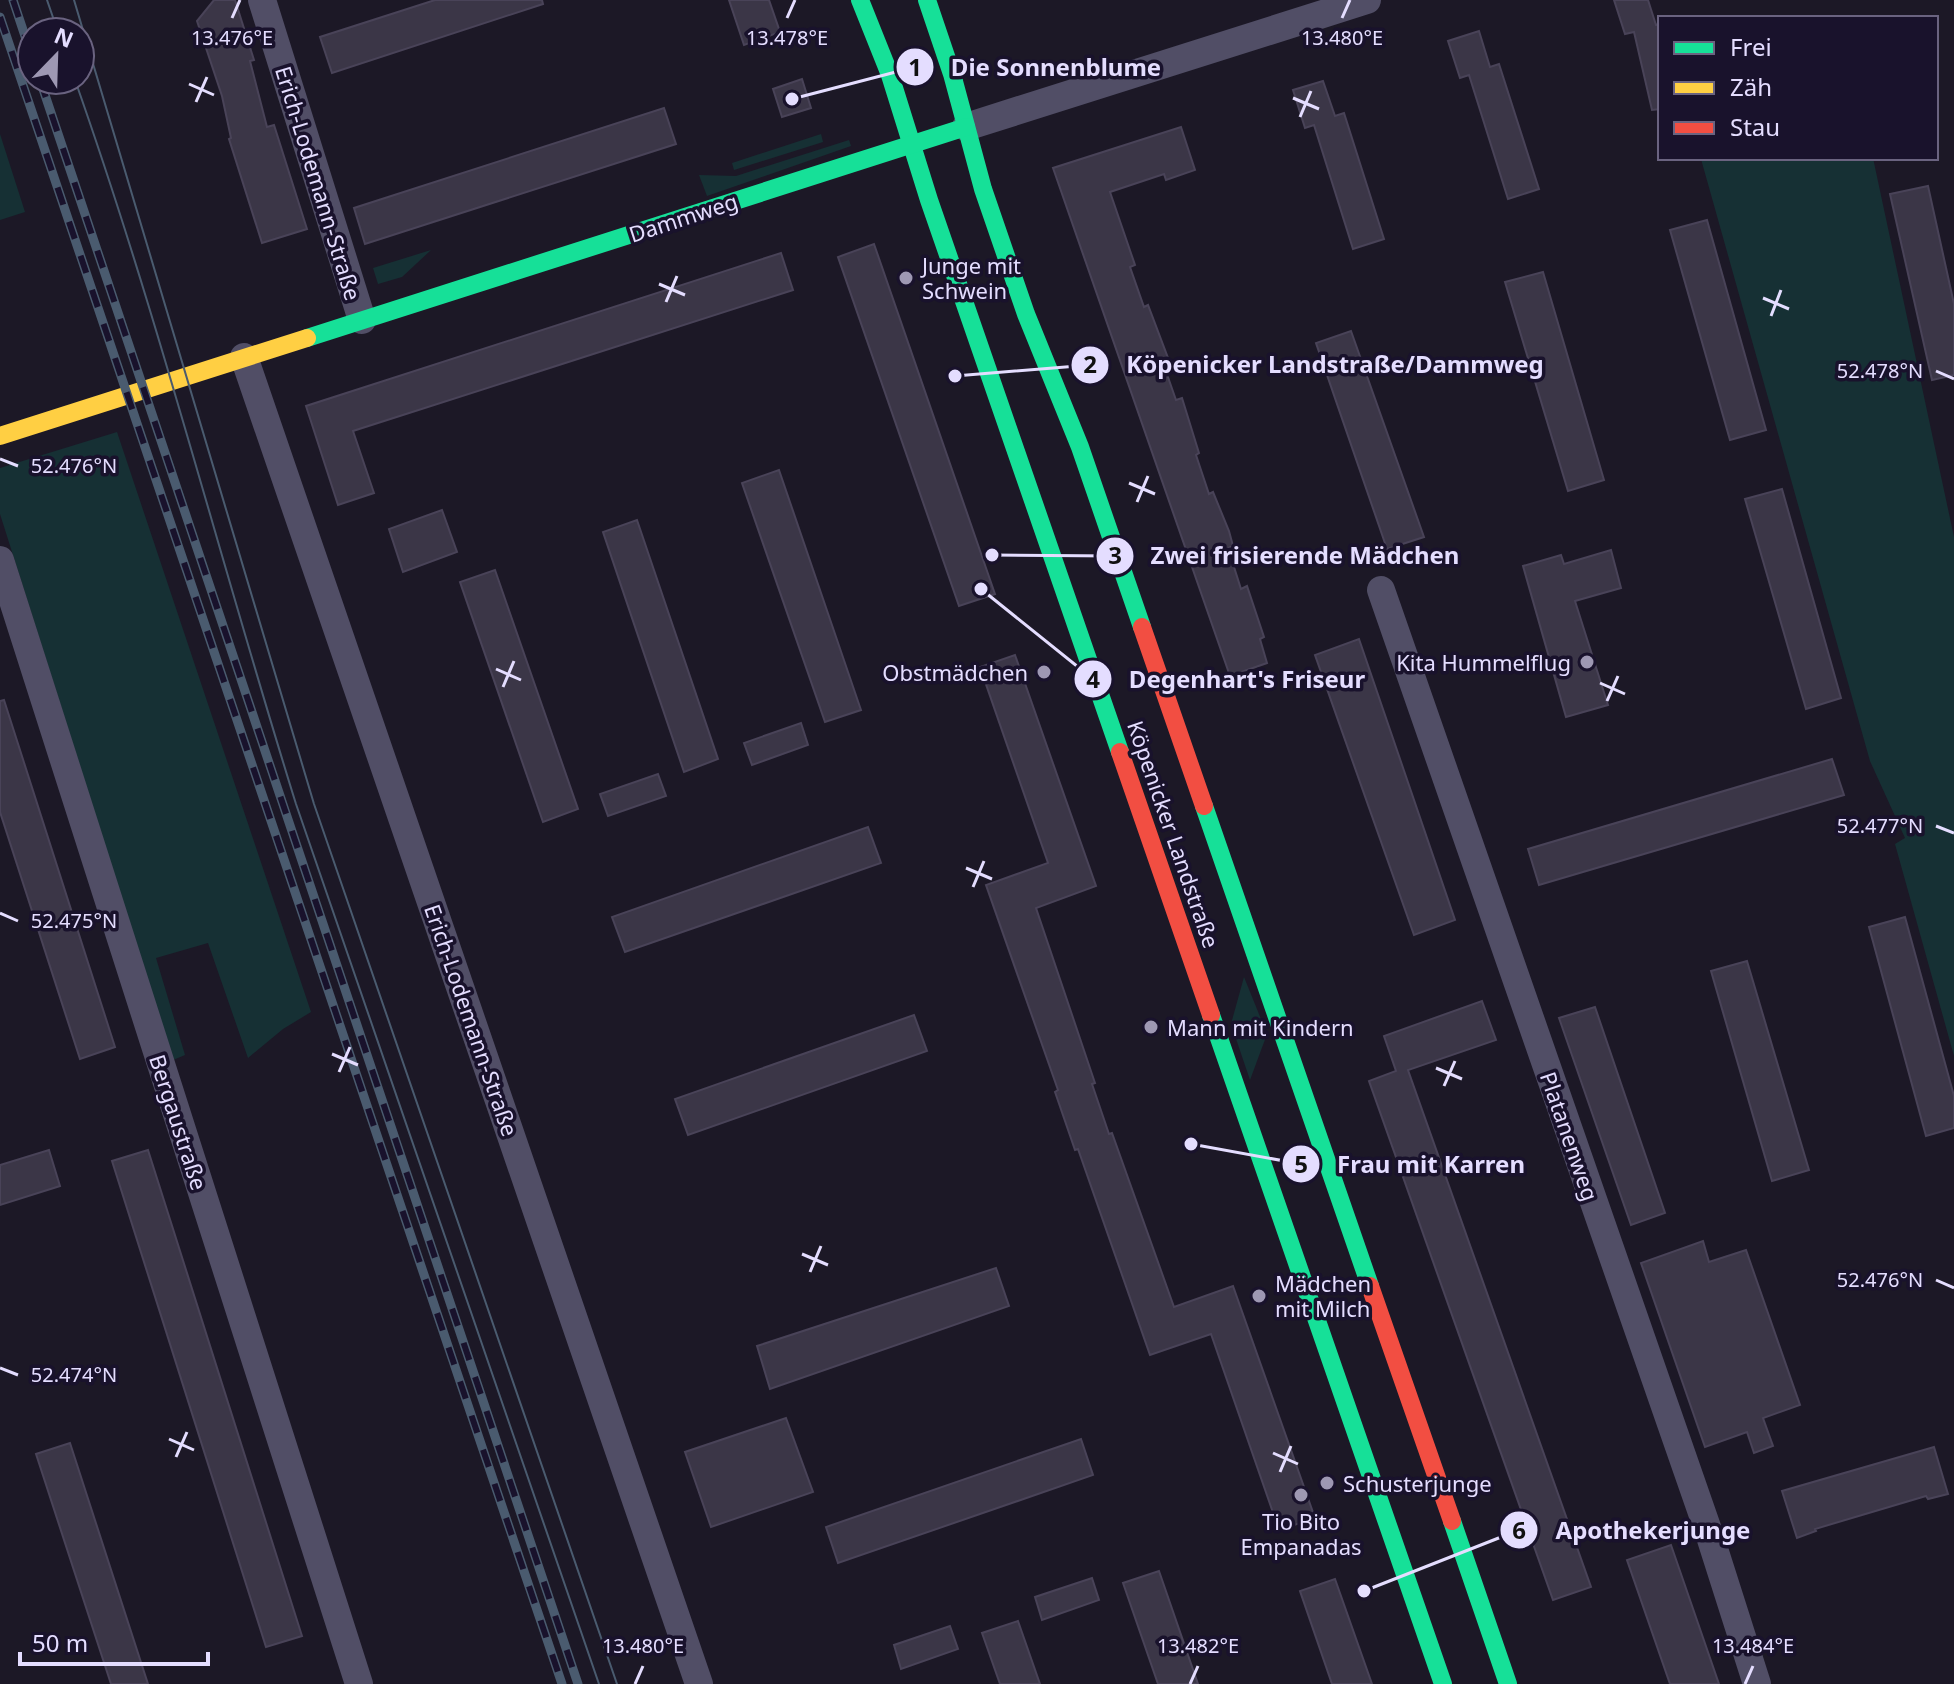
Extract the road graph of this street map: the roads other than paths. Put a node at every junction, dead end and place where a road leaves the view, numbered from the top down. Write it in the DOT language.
graph roads {
  1 [pos="262,0"];
  2 [pos="860,0"];
  3 [pos="927,0"];
  4 [pos="1367,0"];
  5 [pos="966,127"];
  6 [pos="912,145"];
  7 [pos="362,320"];
  8 [pos="244,357"];
  9 [pos="0,436"];
  10 [pos="0,560"];
  11 [pos="1381,590"];
  12 [pos="359,1684"];
  13 [pos="699,1684"];
  14 [pos="1443,1684"];
  15 [pos="1508,1684"];
  16 [pos="1757,1684"];
  1 -- 7 [label="street, Erich-Lodemann-Straße"];
  2 -- 6 [label="main road, Köpenicker Landstraße"];
  3 -- 5 [label="main road, Köpenicker Landstraße"];
  4 -- 5 [label="street, Dammweg"];
  5 -- 6 [label="main road, Dammweg"];
  5 -- 15 [label="main road, Köpenicker Landstraße"];
  6 -- 7 [label="main road, Dammweg"];
  6 -- 14 [label="main road, Köpenicker Landstraße"];
  7 -- 8 [label="main road, Dammweg"];
  8 -- 9 [label="main road, Dammweg"];
  8 -- 13 [label="street, Erich-Lodemann-Straße"];
  10 -- 12 [label="street, Bergaustraße"];
  11 -- 16 [label="street, Platanenweg"];
}
